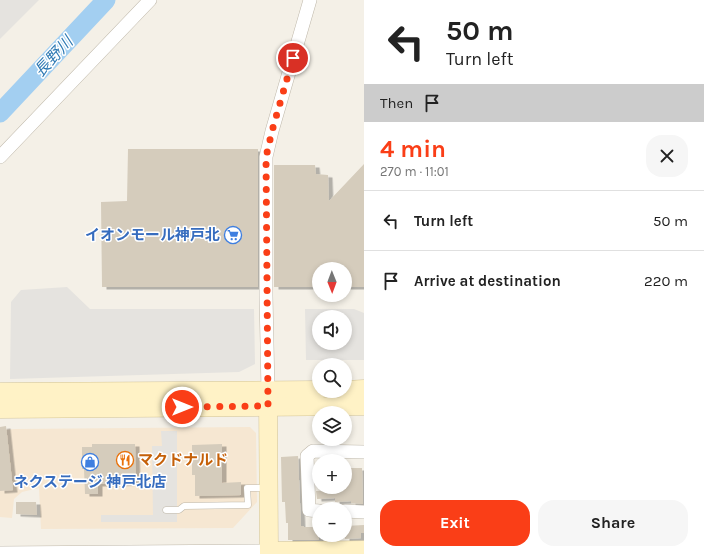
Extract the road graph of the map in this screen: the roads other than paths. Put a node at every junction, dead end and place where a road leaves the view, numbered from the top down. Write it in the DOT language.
graph roads {
  1 [pos="150,0"];
  2 [pos="310,0"];
  3 [pos="0,157"];
  4 [pos="364,389"];
  5 [pos="352,390"];
  6 [pos="312,391"];
  7 [pos="0,392"];
  8 [pos="268,398"];
  9 [pos="364,406"];
  10 [pos="0,408"];
  11 [pos="364,452"];
  12 [pos="268,488"];
  13 [pos="166,510"];
  14 [pos="312,510"];
  15 [pos="352,512"];
  16 [pos="364,512"];
  17 [pos="364,550"];
  18 [pos="223,552"];
  19 [pos="0,553"];
  20 [pos="79,553"];
  21 [pos="269,553"];
  1 -- 3 [label="street"];
  2 -- 8 [label="street"];
  4 -- 5 [label="street"];
  6 -- 8 [label="street"];
  7 -- 8 [label="street"];
  8 -- 9 [label="street"];
  8 -- 10 [label="street"];
  8 -- 12 [label="street"];
  11 -- 14 [label="street"];
  12 -- 13 [label="lane"];
  12 -- 21 [label="street"];
  15 -- 16 [label="street"];
  17 -- 21 [label="street"];
  18 -- 20 [label="street"];
  18 -- 21 [label="street"];
  19 -- 20 [label="street"];
}
